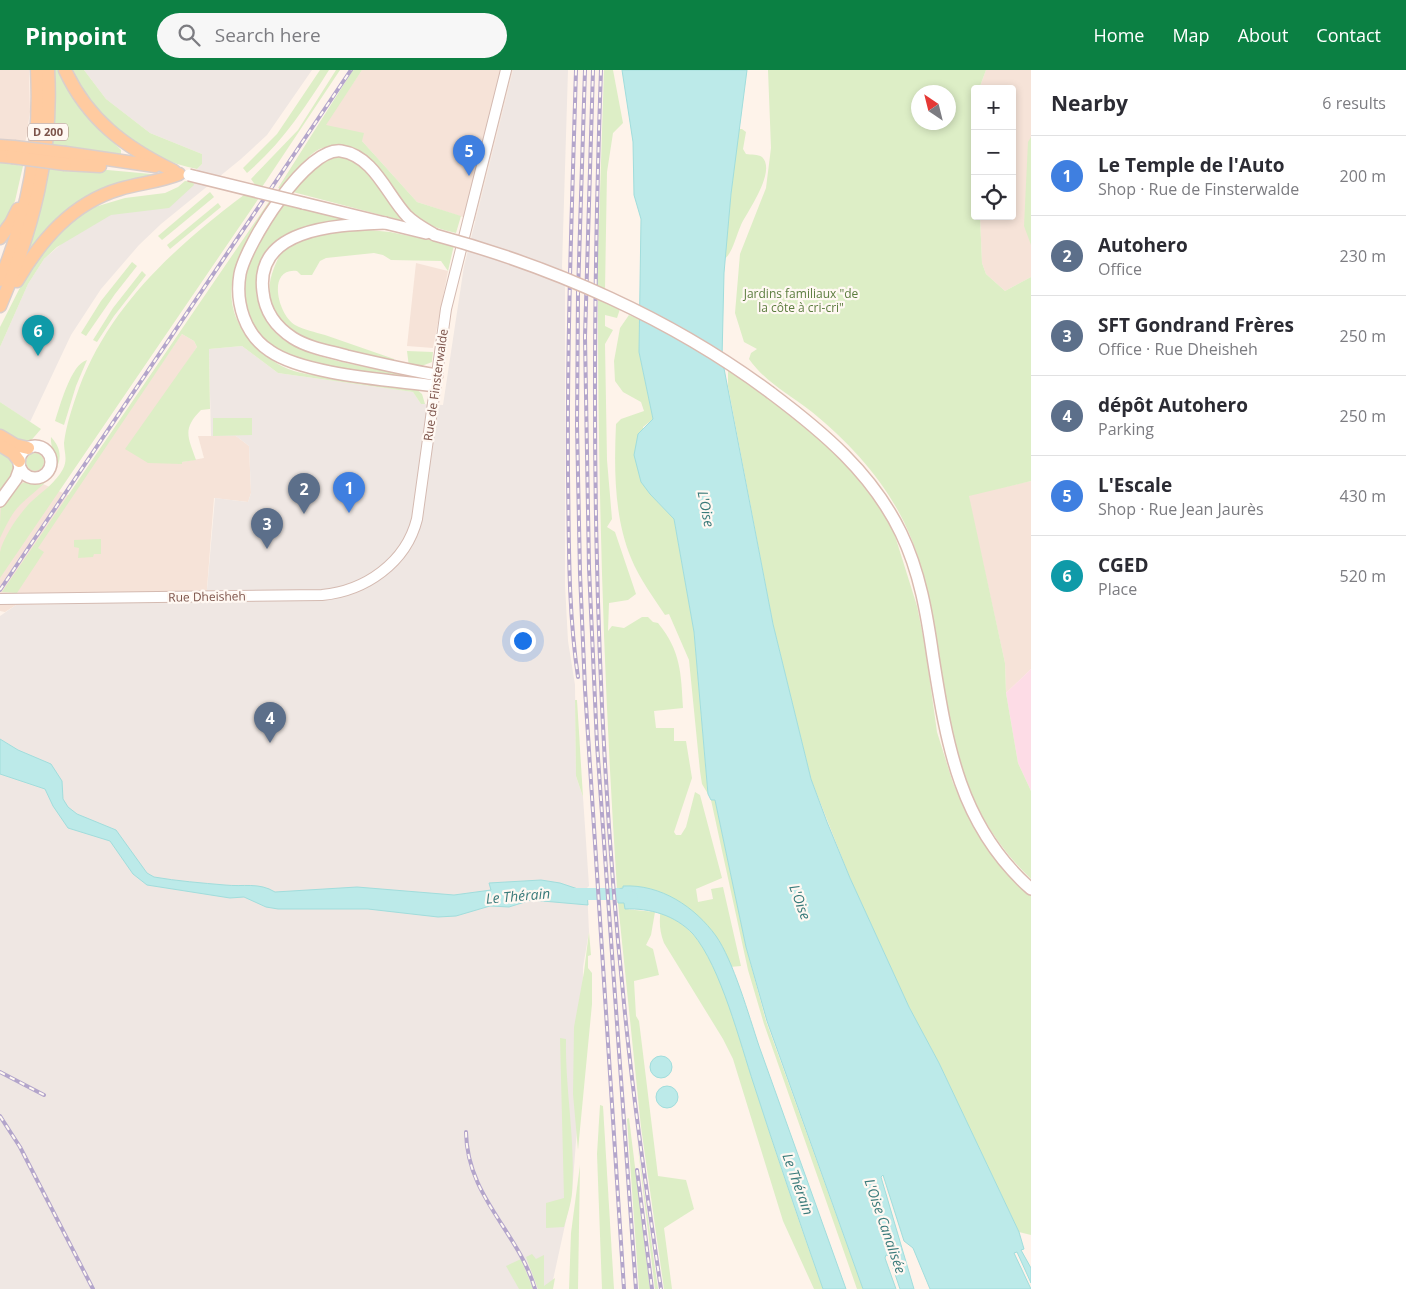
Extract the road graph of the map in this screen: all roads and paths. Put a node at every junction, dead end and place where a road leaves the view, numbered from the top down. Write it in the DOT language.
graph roads {
  1 [pos="37,70"];
  2 [pos="48,70"];
  3 [pos="65,70"];
  4 [pos="506,70"];
  5 [pos="0,146"];
  6 [pos="8,153"];
  7 [pos="181,173"];
  8 [pos="31,174"];
  9 [pos="385,223"];
  10 [pos="435,235"];
  11 [pos="0,238"];
  12 [pos="0,280"];
  13 [pos="0,308"];
  14 [pos="436,381"];
  15 [pos="0,436"];
  16 [pos="0,445"];
  17 [pos="28,448"];
  18 [pos="19,464"];
  19 [pos="32,478"];
  20 [pos="3,498"];
  21 [pos="398,556"];
  22 [pos="1,599"];
  23 [pos="1031,889"];
  1 -- 8 [label="main road, D 200"];
  2 -- 13 [label="main road, D 200"];
  3 -- 7 [label="main road"];
  4 -- 14 [label="street, Rue de Finsterwalde"];
  5 -- 6 [label="main road"];
  6 -- 7 [label="main road, bridge"];
  7 -- 9 [label="main road, bridge"];
  7 -- 13 [label="main road"];
  8 -- 11 [label="main road"];
  8 -- 12 [label="main road, D 200"];
  9 -- 10 [label="main road"];
  9 -- 14 [label="main road"];
  10 -- 14 [label="main road"];
  10 -- 23 [label="main road, bridge"];
  14 -- 21 [label="street, Rue de Finsterwalde"];
  15 -- 17 [label="main road"];
  16 -- 18 [label="main road"];
  17 -- 18 [label="main road"];
  17 -- 19 [label="main road"];
  18 -- 19 [label="main road"];
  18 -- 20 [label="main road"];
  19 -- 20 [label="main road"];
  21 -- 22 [label="street, Rue Dheisheh"];
}
